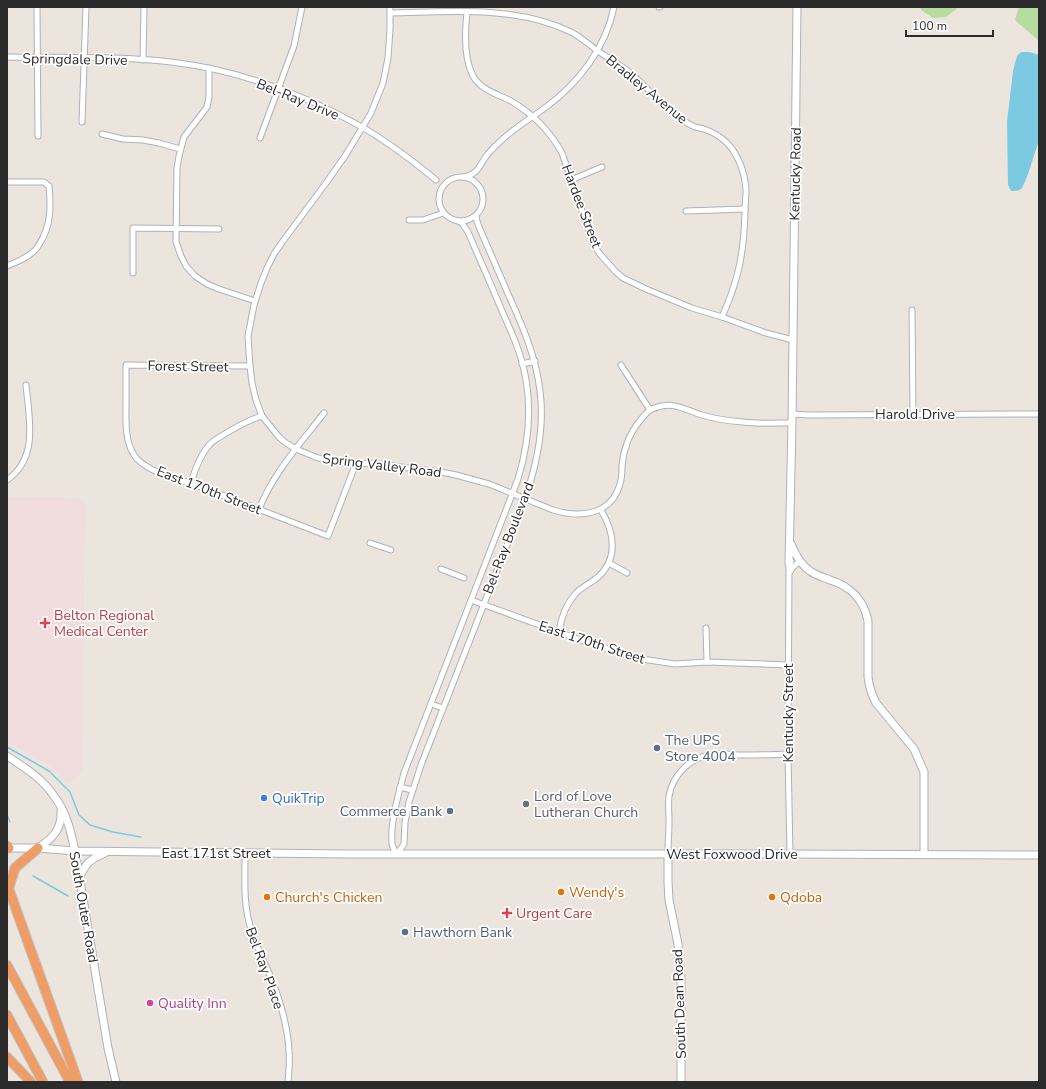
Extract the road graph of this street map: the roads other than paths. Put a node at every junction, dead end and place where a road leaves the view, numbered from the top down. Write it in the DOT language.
graph roads {
  1 [pos="37,7"];
  2 [pos="86,7"];
  3 [pos="144,7"];
  4 [pos="302,7"];
  5 [pos="614,7"];
  6 [pos="797,7"];
  7 [pos="390,10"];
  8 [pos="467,12"];
  9 [pos="597,50"];
  10 [pos="7,57"];
  11 [pos="37,58"];
  12 [pos="84,58"];
  13 [pos="143,60"];
  14 [pos="209,68"];
  15 [pos="278,88"];
  16 [pos="532,117"];
  17 [pos="82,122"];
  18 [pos="363,127"];
  19 [pos="102,134"];
  20 [pos="38,136"];
  21 [pos="260,138"];
  22 [pos="180,150"];
  23 [pos="602,167"];
  24 [pos="477,171"];
  25 [pos="463,177"];
  26 [pos="436,180"];
  27 [pos="448,180"];
  28 [pos="571,180"];
  29 [pos="7,182"];
  30 [pos="480,188"];
  31 [pos="439,193"];
  32 [pos="745,209"];
  33 [pos="686,212"];
  34 [pos="443,213"];
  35 [pos="476,216"];
  36 [pos="409,220"];
  37 [pos="458,221"];
  38 [pos="176,229"];
  39 [pos="219,229"];
  40 [pos="7,266"];
  41 [pos="133,274"];
  42 [pos="255,301"];
  43 [pos="912,310"];
  44 [pos="722,317"];
  45 [pos="793,340"];
  46 [pos="535,361"];
  47 [pos="522,364"];
  48 [pos="126,365"];
  49 [pos="621,365"];
  50 [pos="250,366"];
  51 [pos="26,385"];
  52 [pos="650,410"];
  53 [pos="324,413"];
  54 [pos="792,414"];
  55 [pos="913,414"];
  56 [pos="1039,414"];
  57 [pos="262,416"];
  58 [pos="792,423"];
  59 [pos="296,449"];
  60 [pos="356,463"];
  61 [pos="7,480"];
  62 [pos="191,483"];
  63 [pos="512,494"];
  64 [pos="525,498"];
  65 [pos="259,509"];
  66 [pos="601,510"];
  67 [pos="790,540"];
  68 [pos="370,543"];
  69 [pos="392,550"];
  70 [pos="798,558"];
  71 [pos="609,564"];
  72 [pos="789,564"];
  73 [pos="441,569"];
  74 [pos="627,573"];
  75 [pos="789,573"];
  76 [pos="464,578"];
  77 [pos="471,600"];
  78 [pos="483,605"];
  79 [pos="706,628"];
  80 [pos="559,632"];
  81 [pos="707,662"];
  82 [pos="788,665"];
  83 [pos="431,704"];
  84 [pos="443,708"];
  85 [pos="788,754"];
  86 [pos="7,756"];
  87 [pos="400,787"];
  88 [pos="412,790"];
  89 [pos="61,807"];
  90 [pos="8,847"];
  91 [pos="38,848"];
  92 [pos="74,850"];
  93 [pos="108,851"];
  94 [pos="245,853"];
  95 [pos="397,854"];
  96 [pos="668,854"];
  97 [pos="790,854"];
  98 [pos="924,854"];
  99 [pos="424,855"];
  100 [pos="1039,855"];
  101 [pos="79,878"];
  102 [pos="8,886"];
  103 [pos="7,965"];
  104 [pos="7,1014"];
  105 [pos="7,1057"];
  106 [pos="31,1082"];
  107 [pos="43,1082"];
  108 [pos="70,1082"];
  109 [pos="78,1082"];
  110 [pos="116,1082"];
  111 [pos="288,1082"];
  112 [pos="681,1082"];
  1 -- 11 [label="street"];
  2 -- 12 [label="street"];
  3 -- 13 [label="street"];
  4 -- 15 [label="street"];
  5 -- 9 [label="street"];
  6 -- 45 [label="street, Kentucky Road"];
  7 -- 8 [label="street, Bradley Avenue"];
  7 -- 18 [label="street, Spring Valley Road"];
  8 -- 9 [label="street, Bradley Avenue"];
  8 -- 16 [label="street, Hardee Street"];
  9 -- 16 [label="street"];
  9 -- 32 [label="street, Bradley Avenue"];
  10 -- 11 [label="street, Springdale Drive"];
  11 -- 12 [label="street, Springdale Drive"];
  11 -- 20 [label="street"];
  12 -- 13 [label="street, Springdale Drive"];
  12 -- 17 [label="street"];
  13 -- 14 [label="street, Bel-Ray Drive"];
  14 -- 15 [label="street, Bel-Ray Drive"];
  14 -- 22 [label="street"];
  15 -- 18 [label="street, Bel-Ray Drive"];
  15 -- 21 [label="street"];
  16 -- 24 [label="street"];
  16 -- 28 [label="street, Hardee Street"];
  18 -- 26 [label="street, Bel-Ray Drive"];
  18 -- 42 [label="street, Spring Valley Road"];
  19 -- 22 [label="street"];
  22 -- 38 [label="street"];
  23 -- 28 [label="street"];
  24 -- 25 [label="street"];
  24 -- 30 [label="street"];
  25 -- 27 [label="street"];
  25 -- 30 [label="street"];
  26 -- 27 [label="street"];
  26 -- 31 [label="street"];
  27 -- 31 [label="street"];
  28 -- 44 [label="street, Hardee Street"];
  29 -- 40 [label="street"];
  30 -- 35 [label="street"];
  31 -- 34 [label="street"];
  32 -- 33 [label="street"];
  32 -- 44 [label="street, Bradley Avenue"];
  34 -- 36 [label="street"];
  34 -- 37 [label="street, Bel-Ray Boulevard"];
  35 -- 37 [label="street"];
  35 -- 46 [label="street, Bel-Ray Boulevard"];
  37 -- 47 [label="street, Bel-Ray Boulevard"];
  38 -- 39 [label="street"];
  38 -- 41 [label="street"];
  38 -- 42 [label="street"];
  42 -- 50 [label="street, Spring Valley Road"];
  43 -- 55 [label="street"];
  44 -- 45 [label="street, Hardee Street"];
  45 -- 54 [label="street"];
  46 -- 47 [label="street"];
  46 -- 64 [label="street, Bel-Ray Boulevard"];
  47 -- 63 [label="street, Bel-Ray Boulevard"];
  48 -- 50 [label="street, Forest Street"];
  48 -- 62 [label="street, East 170th Street"];
  49 -- 52 [label="street"];
  50 -- 57 [label="street, Spring Valley Road"];
  51 -- 61 [label="street"];
  52 -- 58 [label="street"];
  52 -- 66 [label="street"];
  53 -- 59 [label="street"];
  54 -- 55 [label="street, Harold Drive"];
  54 -- 58 [label="street"];
  55 -- 56 [label="street, Harold Drive"];
  57 -- 59 [label="street, Spring Valley Road"];
  57 -- 62 [label="street"];
  58 -- 67 [label="street"];
  59 -- 60 [label="street, Spring Valley Road"];
  59 -- 65 [label="street"];
  60 -- 63 [label="street, Spring Valley Road"];
  60 -- 65 [label="street, East 170th Street"];
  62 -- 65 [label="street, East 170th Street"];
  63 -- 64 [label="street, Spring Valley Road"];
  63 -- 77 [label="street, Bel-Ray Boulevard"];
  64 -- 66 [label="street, Spring Valley Road"];
  64 -- 78 [label="street, Bel-Ray Boulevard"];
  66 -- 71 [label="street"];
  67 -- 70 [label="street"];
  67 -- 72 [label="street"];
  68 -- 69 [label="street"];
  70 -- 72 [label="street"];
  70 -- 75 [label="street"];
  70 -- 98 [label="street"];
  71 -- 74 [label="street"];
  71 -- 80 [label="street"];
  72 -- 75 [label="street, Kentucky Street"];
  73 -- 76 [label="street"];
  75 -- 82 [label="street, Kentucky Street"];
  77 -- 78 [label="street, East 170th Street"];
  77 -- 83 [label="street, Bel-Ray Boulevard"];
  78 -- 80 [label="street, East 170th Street"];
  78 -- 84 [label="street, Bel-Ray Boulevard"];
  79 -- 81 [label="street"];
  80 -- 81 [label="street, East 170th Street"];
  81 -- 82 [label="street, East 170th Street"];
  82 -- 85 [label="street, Kentucky Street"];
  83 -- 84 [label="street"];
  83 -- 87 [label="street, Bel-Ray Boulevard"];
  84 -- 88 [label="street, Bel-Ray Boulevard"];
  85 -- 96 [label="street"];
  85 -- 97 [label="street, Kentucky Street"];
  86 -- 89 [label="street, South Outer Road"];
  87 -- 88 [label="street"];
  87 -- 95 [label="street, Bel-Ray Boulevard"];
  88 -- 95 [label="street, Bel-Ray Boulevard"];
  89 -- 91 [label="street"];
  89 -- 92 [label="street, South Outer Road"];
  90 -- 91 [label="street, East 171st Street"];
  91 -- 92 [label="street, East 171st Street"];
  91 -- 102 [label="highway"];
  92 -- 93 [label="street, East 171st Street"];
  92 -- 101 [label="street, South Outer Road"];
  93 -- 94 [label="street, East 171st Street"];
  93 -- 101 [label="street"];
  94 -- 95 [label="street, East 171st Street"];
  94 -- 111 [label="street, Bel Ray Place"];
  95 -- 99 [label="street, East 171st Street"];
  96 -- 97 [label="street, West Foxwood Drive"];
  96 -- 99 [label="street, West Foxwood Drive"];
  96 -- 112 [label="street, South Dean Road"];
  97 -- 98 [label="street, West Foxwood Drive"];
  98 -- 100 [label="street, West Foxwood Drive"];
  101 -- 110 [label="street, South Outer Road"];
  102 -- 109 [label="highway"];
  103 -- 108 [label="highway"];
  104 -- 107 [label="highway"];
  105 -- 106 [label="highway"];
}
